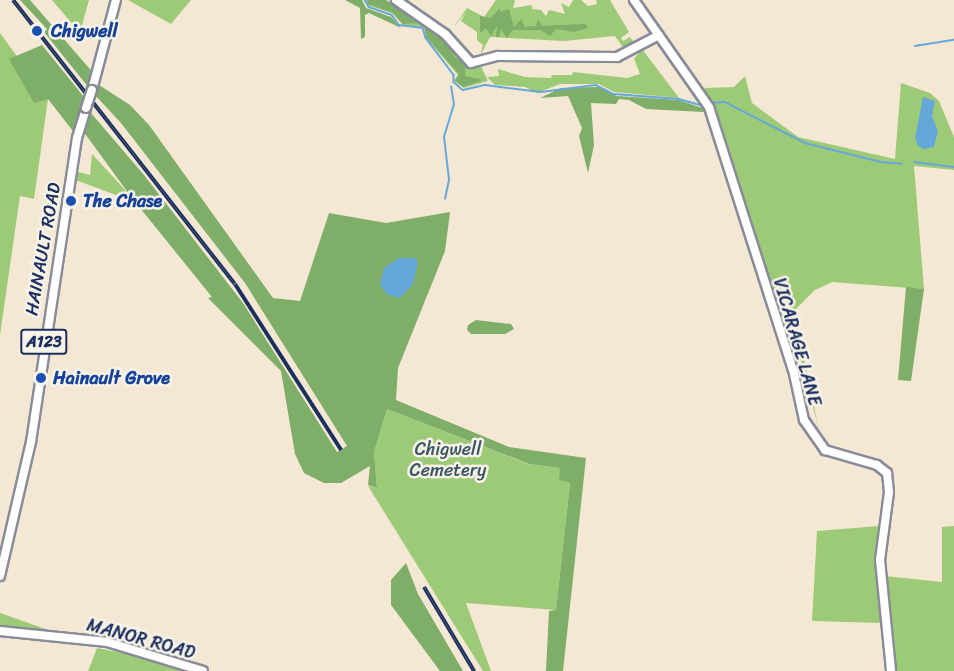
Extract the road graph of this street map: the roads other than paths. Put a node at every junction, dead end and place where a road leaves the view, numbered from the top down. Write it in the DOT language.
graph roads {
  1 [pos="116,0"];
  2 [pos="396,0"];
  3 [pos="634,0"];
  4 [pos="659,35"];
  5 [pos="0,576"];
  6 [pos="0,631"];
  7 [pos="202,671"];
  8 [pos="891,671"];
  1 -- 5 [label="main road, HAINAULT ROAD / A123, bridge"];
  2 -- 4 [label="street"];
  3 -- 4 [label="street, VICARAGE LANE"];
  4 -- 8 [label="street, VICARAGE LANE"];
  6 -- 7 [label="street, MANOR ROAD"];
}
